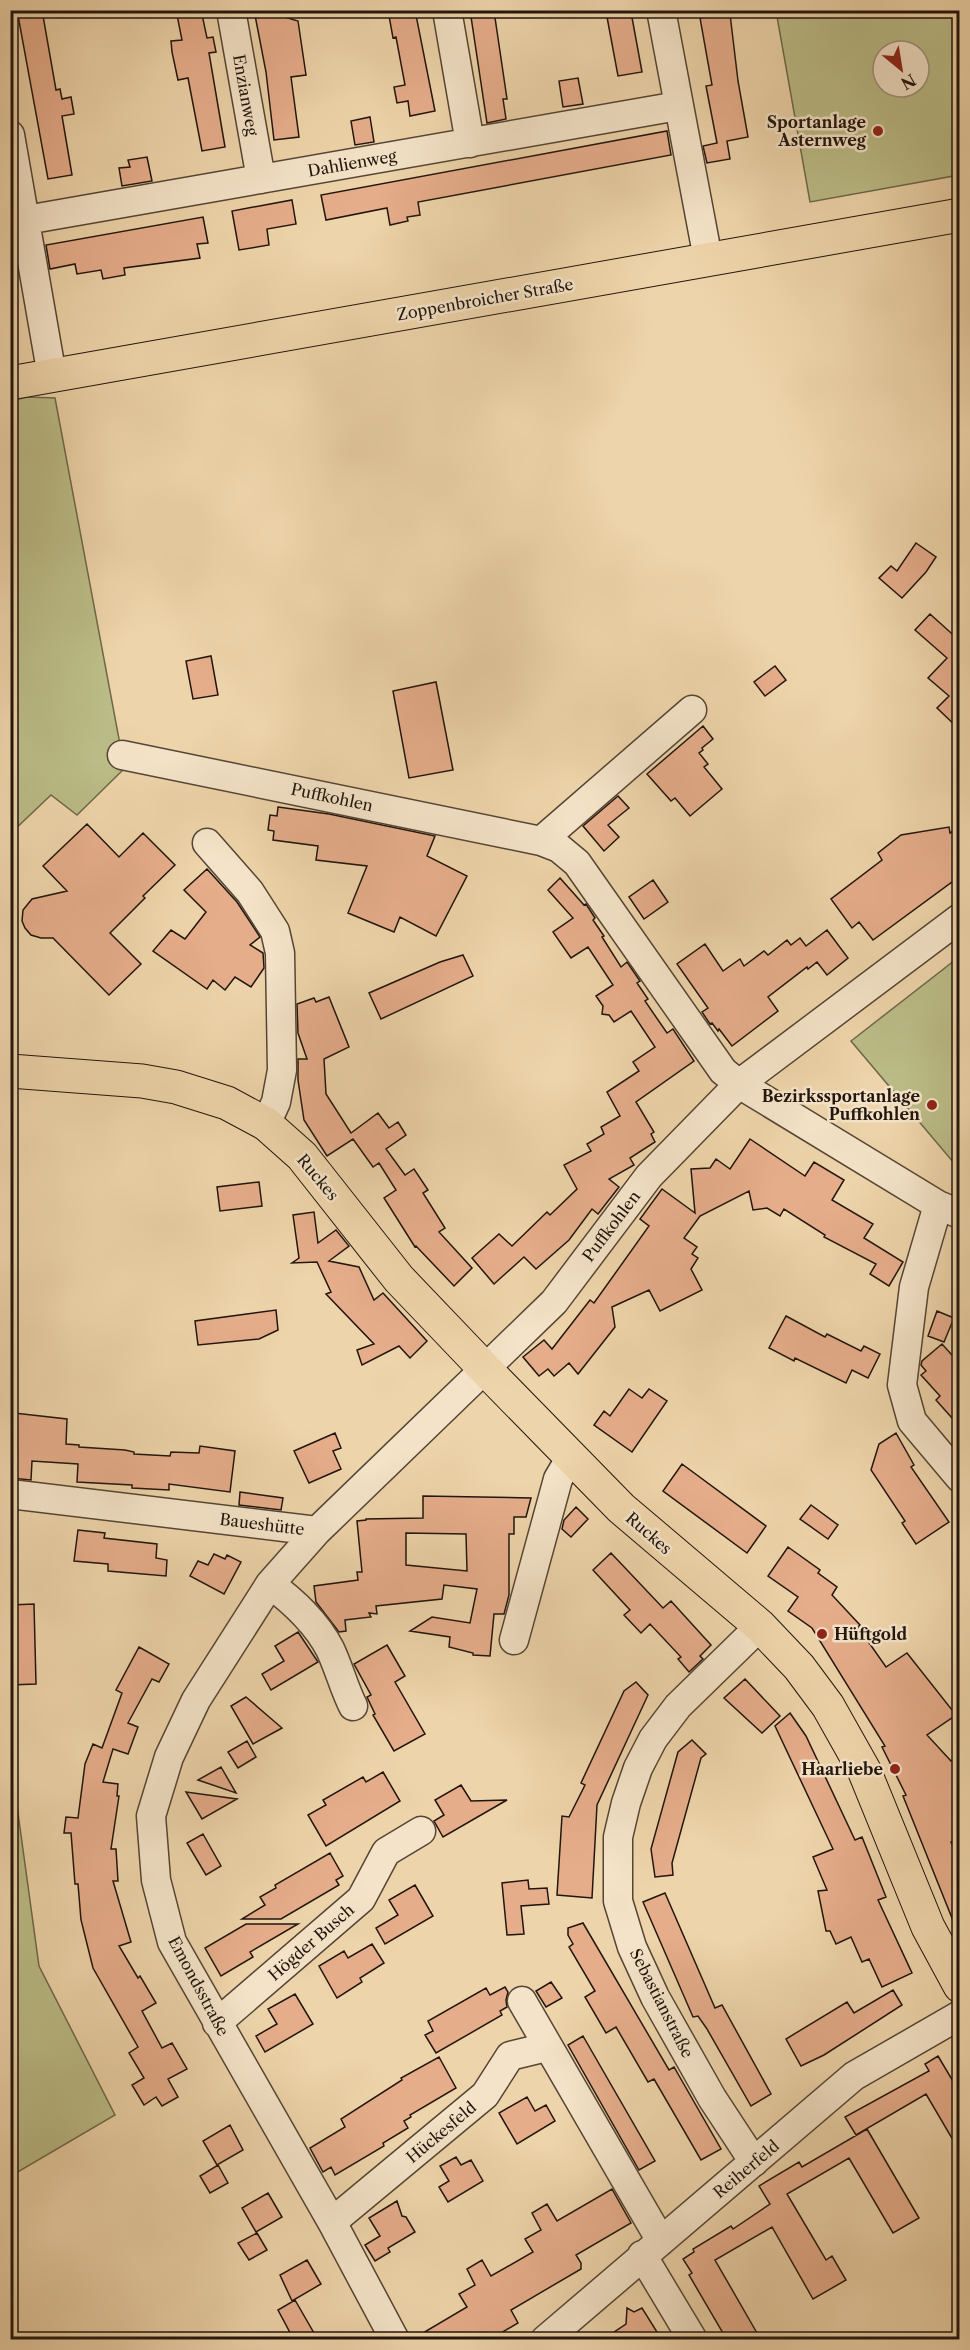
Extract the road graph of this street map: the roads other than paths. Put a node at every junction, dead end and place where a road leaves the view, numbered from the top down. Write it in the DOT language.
graph roads {
  1 [pos="231,10"];
  2 [pos="447,10"];
  3 [pos="661,10"];
  4 [pos="678,105"];
  5 [pos="10,135"];
  6 [pos="470,143"];
  7 [pos="261,179"];
  8 [pos="960,215"];
  9 [pos="26,220"];
  10 [pos="708,259"];
  11 [pos="52,376"];
  12 [pos="10,383"];
  13 [pos="692,710"];
  14 [pos="122,755"];
  15 [pos="541,841"];
  16 [pos="207,843"];
  17 [pos="960,918"];
  18 [pos="10,1071"];
  19 [pos="739,1084"];
  20 [pos="266,1125"];
  21 [pos="949,1210"];
  22 [pos="484,1369"];
  23 [pos="571,1457"];
  24 [pos="960,1478"];
  25 [pos="10,1494"];
  26 [pos="317,1531"];
  27 [pos="270,1584"];
  28 [pos="760,1626"];
  29 [pos="514,1640"];
  30 [pos="353,1706"];
  31 [pos="421,1831"];
  32 [pos="960,1986"];
  33 [pos="522,2001"];
  34 [pos="960,2015"];
  35 [pos="218,2023"];
  36 [pos="547,2047"];
  37 [pos="754,2162"];
  38 [pos="332,2222"];
  39 [pos="652,2248"];
  40 [pos="395,2340"];
  41 [pos="545,2340"];
  42 [pos="693,2340"];
  1 -- 7 [label="street, Enzianweg"];
  2 -- 6 [label="street"];
  3 -- 4 [label="street"];
  4 -- 6 [label="street, Dahlienweg"];
  4 -- 10 [label="street"];
  5 -- 9 [label="street"];
  6 -- 7 [label="street, Dahlienweg"];
  7 -- 9 [label="street, Dahlienweg"];
  8 -- 10 [label="main road, Zoppenbroicher Straße"];
  9 -- 11 [label="street"];
  10 -- 11 [label="main road, Zoppenbroicher Straße"];
  11 -- 12 [label="main road, Zoppenbroicher Straße"];
  13 -- 15 [label="street"];
  14 -- 15 [label="street, Puffkohlen"];
  15 -- 19 [label="street, Puffkohlen"];
  16 -- 20 [label="street"];
  17 -- 19 [label="street, Puffkohlen"];
  18 -- 20 [label="main road, Ruckes"];
  19 -- 21 [label="street"];
  19 -- 22 [label="street, Puffkohlen"];
  20 -- 22 [label="main road, Ruckes"];
  21 -- 24 [label="street"];
  22 -- 23 [label="main road, Ruckes"];
  22 -- 26 [label="street, Baueshütte"];
  23 -- 28 [label="main road, Ruckes"];
  23 -- 29 [label="street"];
  25 -- 26 [label="street, Baueshütte"];
  26 -- 27 [label="street, Emondsstraße"];
  27 -- 30 [label="street"];
  27 -- 35 [label="street, Emondsstraße"];
  28 -- 32 [label="main road, Ruckes"];
  28 -- 37 [label="street, Sebastianstraße"];
  31 -- 35 [label="street, Högder Busch"];
  33 -- 36 [label="street"];
  34 -- 37 [label="street, Reiherfeld"];
  35 -- 38 [label="street, Emondsstraße"];
  36 -- 38 [label="street, Hückesfeld"];
  36 -- 39 [label="street"];
  37 -- 39 [label="street, Reiherfeld"];
  38 -- 40 [label="street, Emondsstraße"];
  39 -- 41 [label="street, Reiherfeld"];
  39 -- 42 [label="street"];
}
